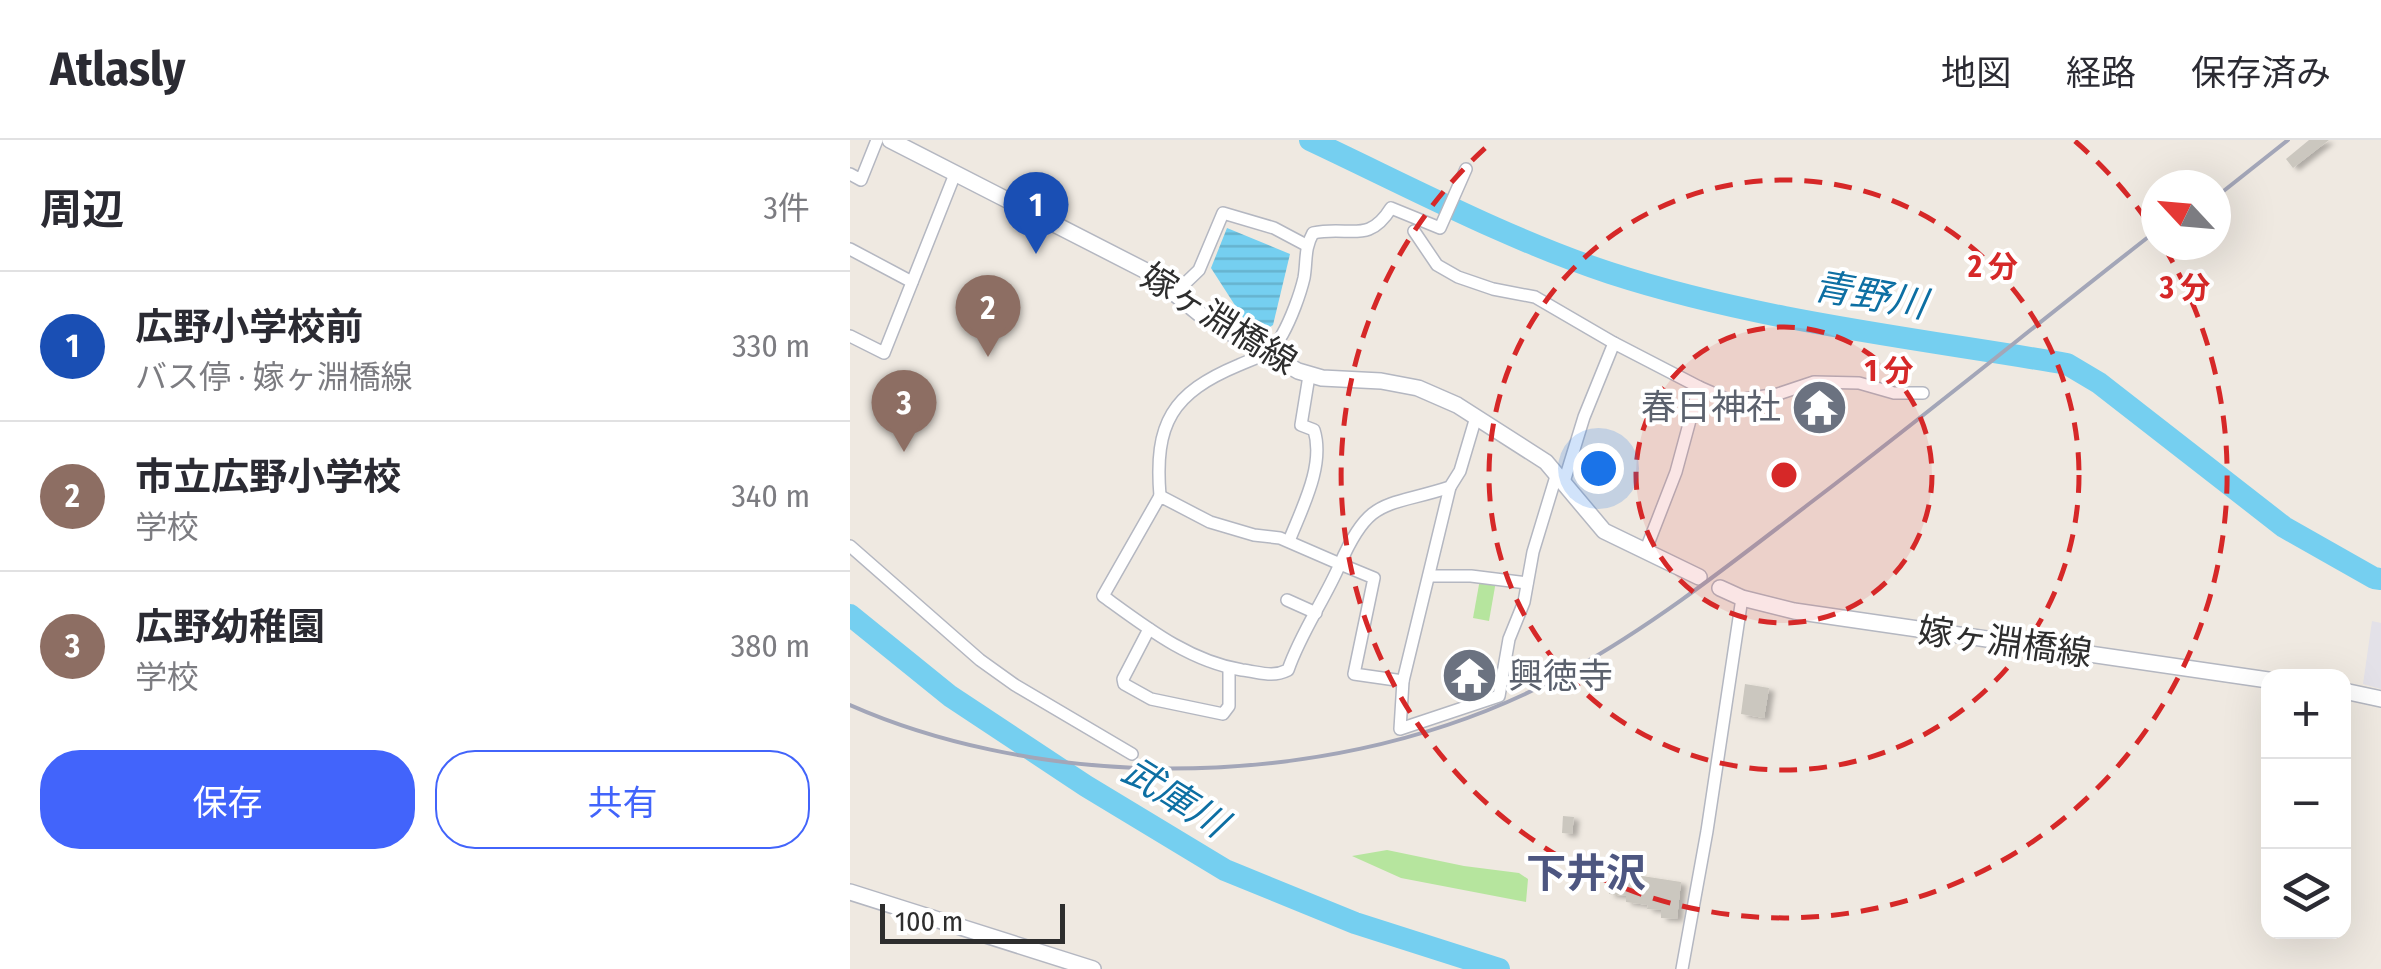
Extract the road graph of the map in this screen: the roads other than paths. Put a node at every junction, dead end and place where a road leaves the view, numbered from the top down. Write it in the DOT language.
graph roads {
  1 [pos="877,140"];
  2 [pos="890,140"];
  3 [pos="1466,170"];
  4 [pos="850,174"];
  5 [pos="955,174"];
  6 [pos="1414,231"];
  7 [pos="1306,245"];
  8 [pos="850,249"];
  9 [pos="912,282"];
  10 [pos="1176,293"];
  11 [pos="850,336"];
  12 [pos="1614,343"];
  13 [pos="1266,354"];
  14 [pos="1309,376"];
  15 [pos="1699,387"];
  16 [pos="1923,393"];
  17 [pos="1476,417"];
  18 [pos="1560,478"];
  19 [pos="1450,488"];
  20 [pos="1160,496"];
  21 [pos="1288,541"];
  22 [pos="850,546"];
  23 [pos="1645,552"];
  24 [pos="1340,564"];
  25 [pos="1429,576"];
  26 [pos="1699,577"];
  27 [pos="1527,583"];
  28 [pos="1720,588"];
  29 [pos="1742,598"];
  30 [pos="1287,600"];
  31 [pos="1316,613"];
  32 [pos="1150,630"];
  33 [pos="1229,669"];
  34 [pos="2261,679"];
  35 [pos="1403,680"];
  36 [pos="2351,693"];
  37 [pos="2381,700"];
  38 [pos="1132,754"];
  39 [pos="850,892"];
  40 [pos="1682,965"];
  41 [pos="1093,969"];
  1 -- 4 [label="street"];
  2 -- 5 [label="street"];
  3 -- 7 [label="street"];
  5 -- 9 [label="street"];
  5 -- 10 [label="street, 嫁ヶ淵橋線"];
  6 -- 12 [label="street"];
  7 -- 10 [label="street"];
  7 -- 13 [label="street"];
  8 -- 9 [label="street"];
  9 -- 11 [label="street"];
  10 -- 13 [label="street, 嫁ヶ淵橋線"];
  12 -- 15 [label="street"];
  12 -- 18 [label="street"];
  13 -- 14 [label="street, 嫁ヶ淵橋線"];
  13 -- 20 [label="street"];
  14 -- 17 [label="street, 嫁ヶ淵橋線"];
  14 -- 21 [label="street"];
  15 -- 16 [label="street"];
  15 -- 23 [label="street"];
  17 -- 18 [label="street, 嫁ヶ淵橋線"];
  17 -- 19 [label="street"];
  18 -- 23 [label="street, 嫁ヶ淵橋線"];
  18 -- 27 [label="street"];
  19 -- 24 [label="street"];
  19 -- 25 [label="street"];
  20 -- 21 [label="street"];
  20 -- 32 [label="street"];
  21 -- 24 [label="street"];
  22 -- 38 [label="street"];
  23 -- 26 [label="street, 嫁ヶ淵橋線"];
  24 -- 31 [label="street"];
  24 -- 35 [label="street"];
  25 -- 27 [label="street"];
  25 -- 35 [label="street"];
  27 -- 35 [label="street"];
  28 -- 29 [label="street, 嫁ヶ淵橋線"];
  29 -- 34 [label="street, 嫁ヶ淵橋線"];
  29 -- 40 [label="street"];
  30 -- 31 [label="street"];
  31 -- 33 [label="street"];
  32 -- 33 [label="street"];
  32 -- 33 [label="street"];
  36 -- 37 [label="street"];
  39 -- 41 [label="street"];
}
